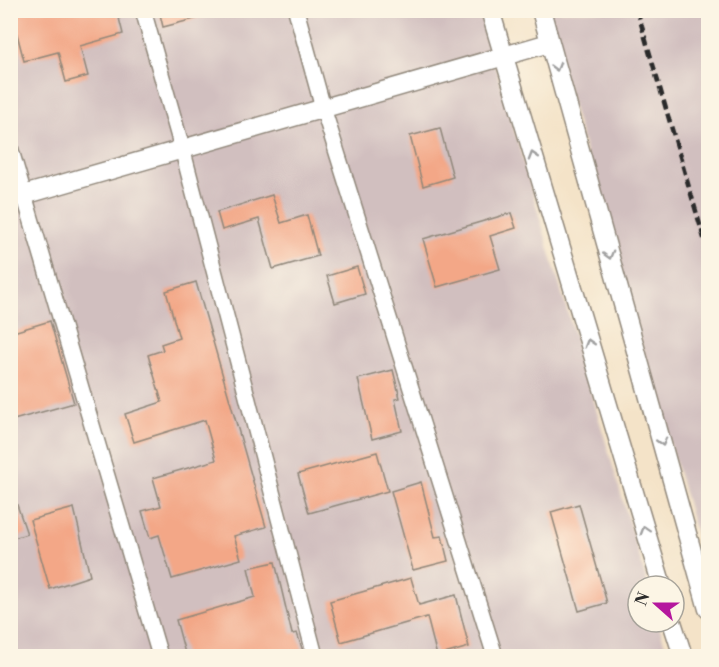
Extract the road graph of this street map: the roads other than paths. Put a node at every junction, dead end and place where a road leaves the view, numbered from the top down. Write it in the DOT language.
graph roads {
  1 [pos="143,10"];
  2 [pos="296,10"];
  3 [pos="490,10"];
  4 [pos="541,10"];
  5 [pos="549,43"];
  6 [pos="502,56"];
  7 [pos="323,108"];
  8 [pos="10,147"];
  9 [pos="182,148"];
  10 [pos="17,197"];
  11 [pos="658,574"];
  12 [pos="708,609"];
  13 [pos="676,634"];
  14 [pos="160,657"];
  15 [pos="315,657"];
  16 [pos="495,657"];
  17 [pos="683,657"];
  1 -- 9 [label="street"];
  2 -- 7 [label="street"];
  3 -- 6 [label="street"];
  4 -- 5 [label="street"];
  5 -- 6 [label="street"];
  5 -- 12 [label="street, one-way"];
  6 -- 7 [label="street"];
  11 -- 6 [label="street, one-way"];
  7 -- 9 [label="street"];
  7 -- 16 [label="street"];
  8 -- 10 [label="street"];
  9 -- 10 [label="street"];
  9 -- 15 [label="street"];
  10 -- 14 [label="street"];
  13 -- 17 [label="street"];
}
